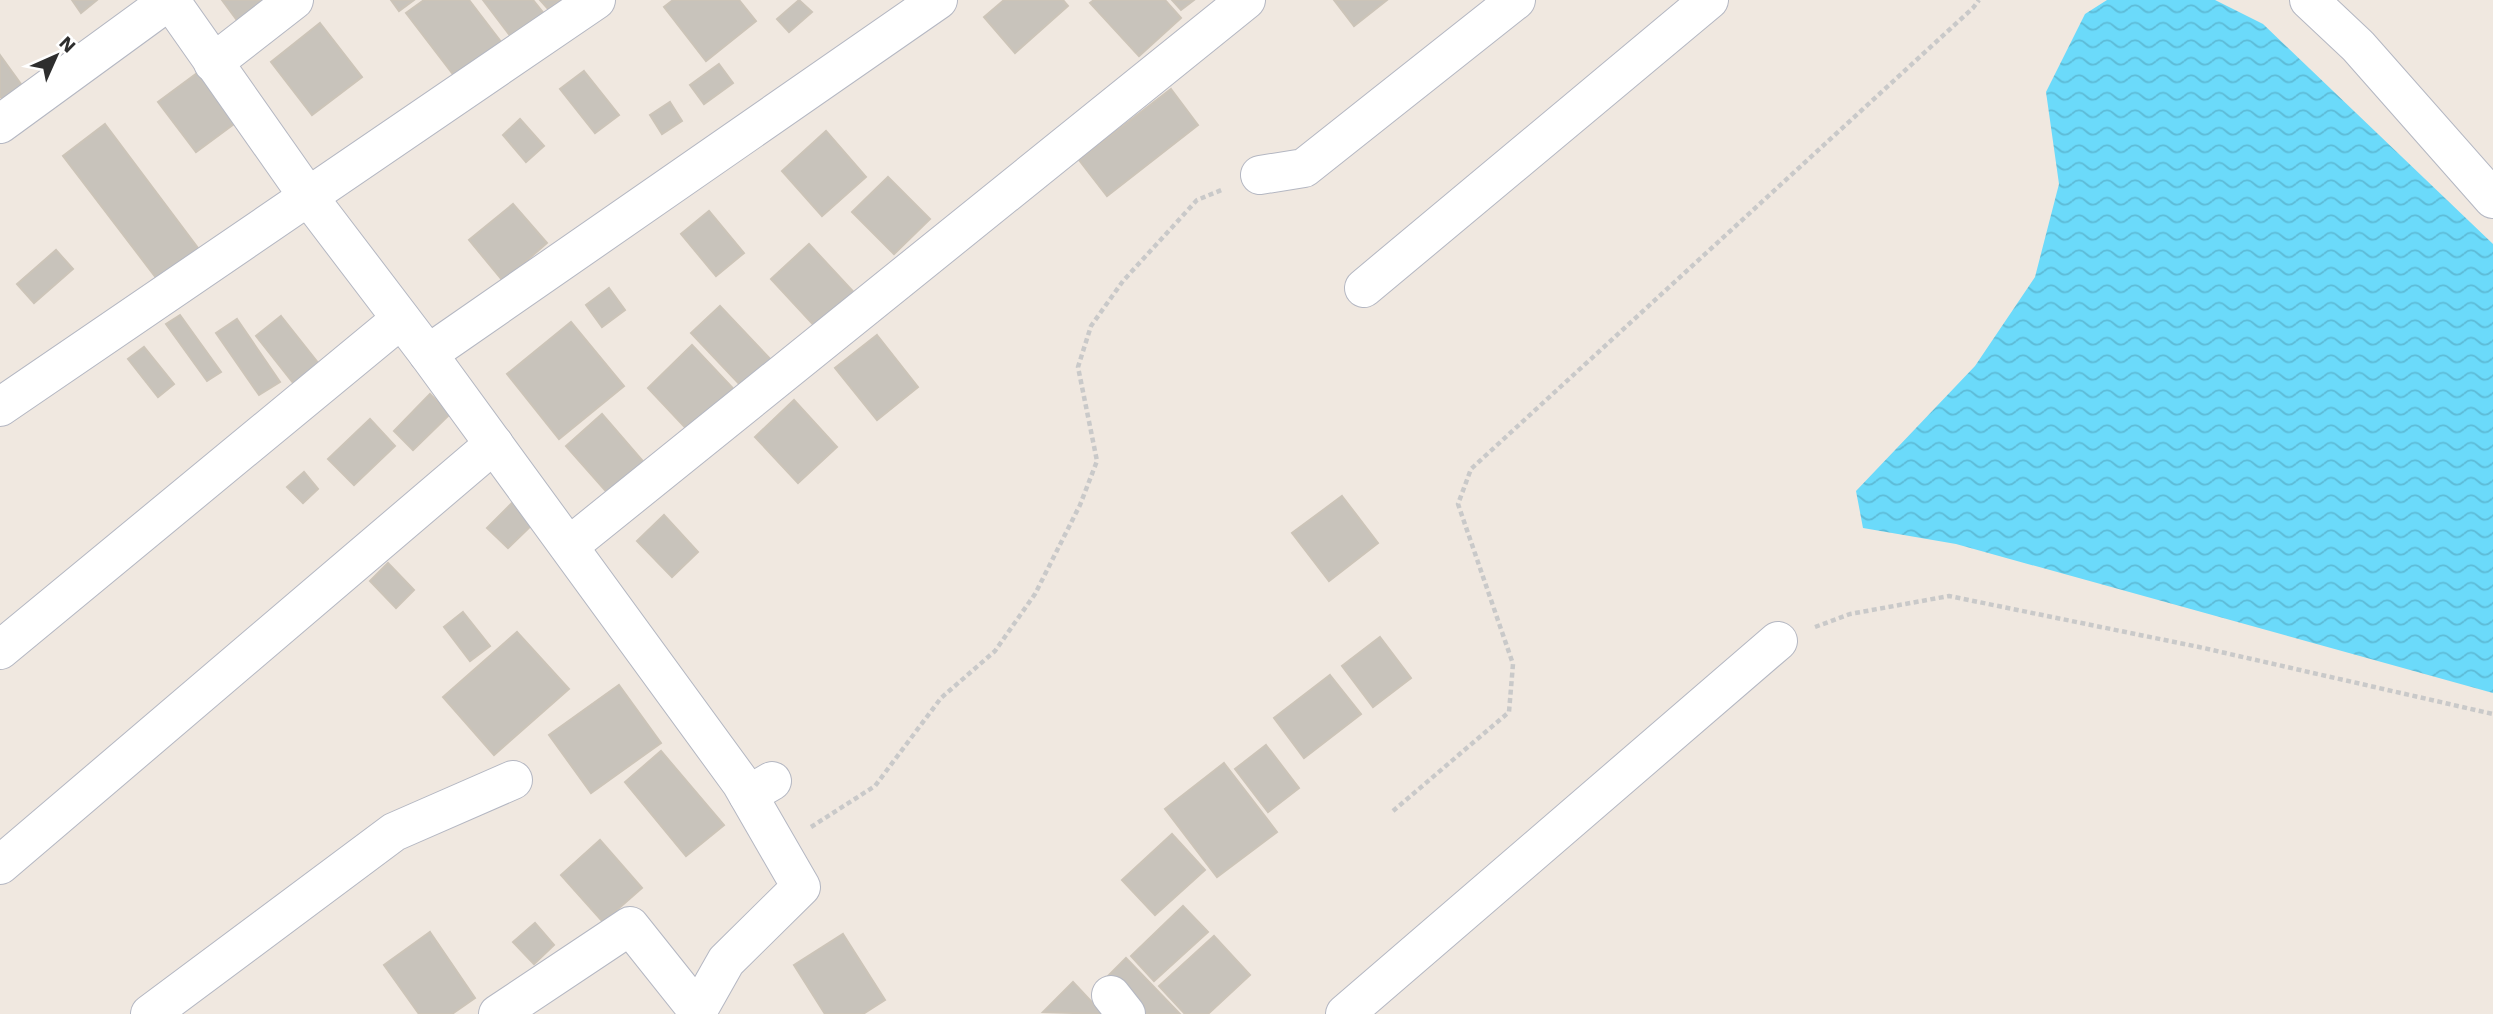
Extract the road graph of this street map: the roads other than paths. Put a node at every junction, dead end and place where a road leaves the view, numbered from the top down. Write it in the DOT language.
graph roads {
  1 [pos="170,0"];
  2 [pos="294,0"];
  3 [pos="596,0"];
  4 [pos="938,0"];
  5 [pos="1246,0"];
  6 [pos="1516,0"];
  7 [pos="1709,0"];
  8 [pos="2309,0"];
  9 [pos="213,63"];
  10 [pos="0,124"];
  11 [pos="1260,175"];
  12 [pos="307,195"];
  13 [pos="2493,199"];
  14 [pos="1364,288"];
  15 [pos="401,319"];
  16 [pos="428,354"];
  17 [pos="0,407"];
  18 [pos="494,444"];
  19 [pos="569,546"];
  20 [pos="1778,641"];
  21 [pos="0,650"];
  22 [pos="513,780"];
  23 [pos="0,864"];
  24 [pos="697,1012"];
  25 [pos="150,1014"];
  26 [pos="498,1014"];
  27 [pos="1345,1014"];
  1 -- 9 [label="street"];
  1 -- 10 [label="street"];
  2 -- 9 [label="street"];
  3 -- 12 [label="street"];
  4 -- 16 [label="street"];
  5 -- 19 [label="street"];
  6 -- 11 [label="street"];
  7 -- 14 [label="street"];
  8 -- 13 [label="street"];
  9 -- 12 [label="street"];
  12 -- 15 [label="street"];
  12 -- 17 [label="street"];
  15 -- 16 [label="street"];
  15 -- 21 [label="street"];
  16 -- 18 [label="street"];
  18 -- 19 [label="street"];
  18 -- 23 [label="street"];
  19 -- 24 [label="street"];
  20 -- 27 [label="street"];
  22 -- 25 [label="street"];
  24 -- 26 [label="street"];
}
